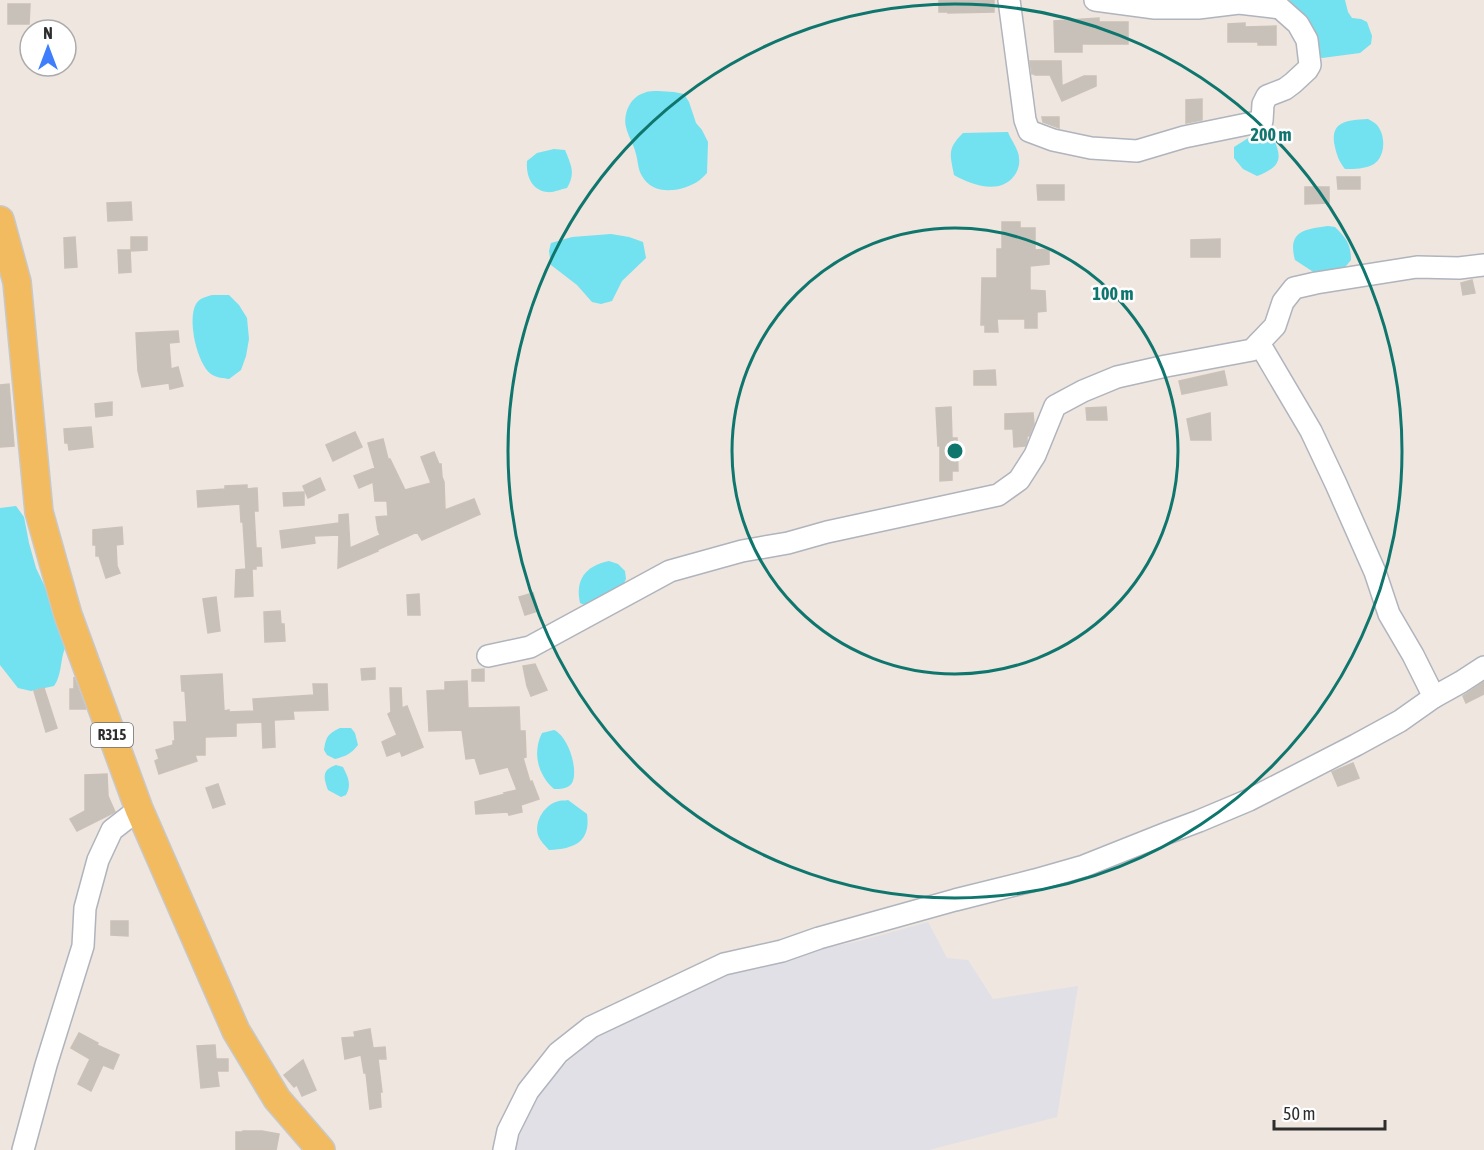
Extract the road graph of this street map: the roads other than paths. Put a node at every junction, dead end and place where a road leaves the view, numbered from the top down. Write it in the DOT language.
graph roads {
  1 [pos="1009,0"];
  2 [pos="1095,0"];
  3 [pos="0,219"];
  4 [pos="1484,265"];
  5 [pos="1258,343"];
  6 [pos="488,656"];
  7 [pos="1484,667"];
  8 [pos="1434,697"];
  9 [pos="139,809"];
  10 [pos="23,1150"];
  11 [pos="321,1150"];
  12 [pos="504,1150"];
  1 -- 2 [label="street"];
  3 -- 9 [label="main road, R315"];
  4 -- 5 [label="street"];
  5 -- 6 [label="street"];
  5 -- 8 [label="street"];
  7 -- 8 [label="street"];
  8 -- 12 [label="street"];
  9 -- 10 [label="street"];
  9 -- 11 [label="main road, R315"];
}
